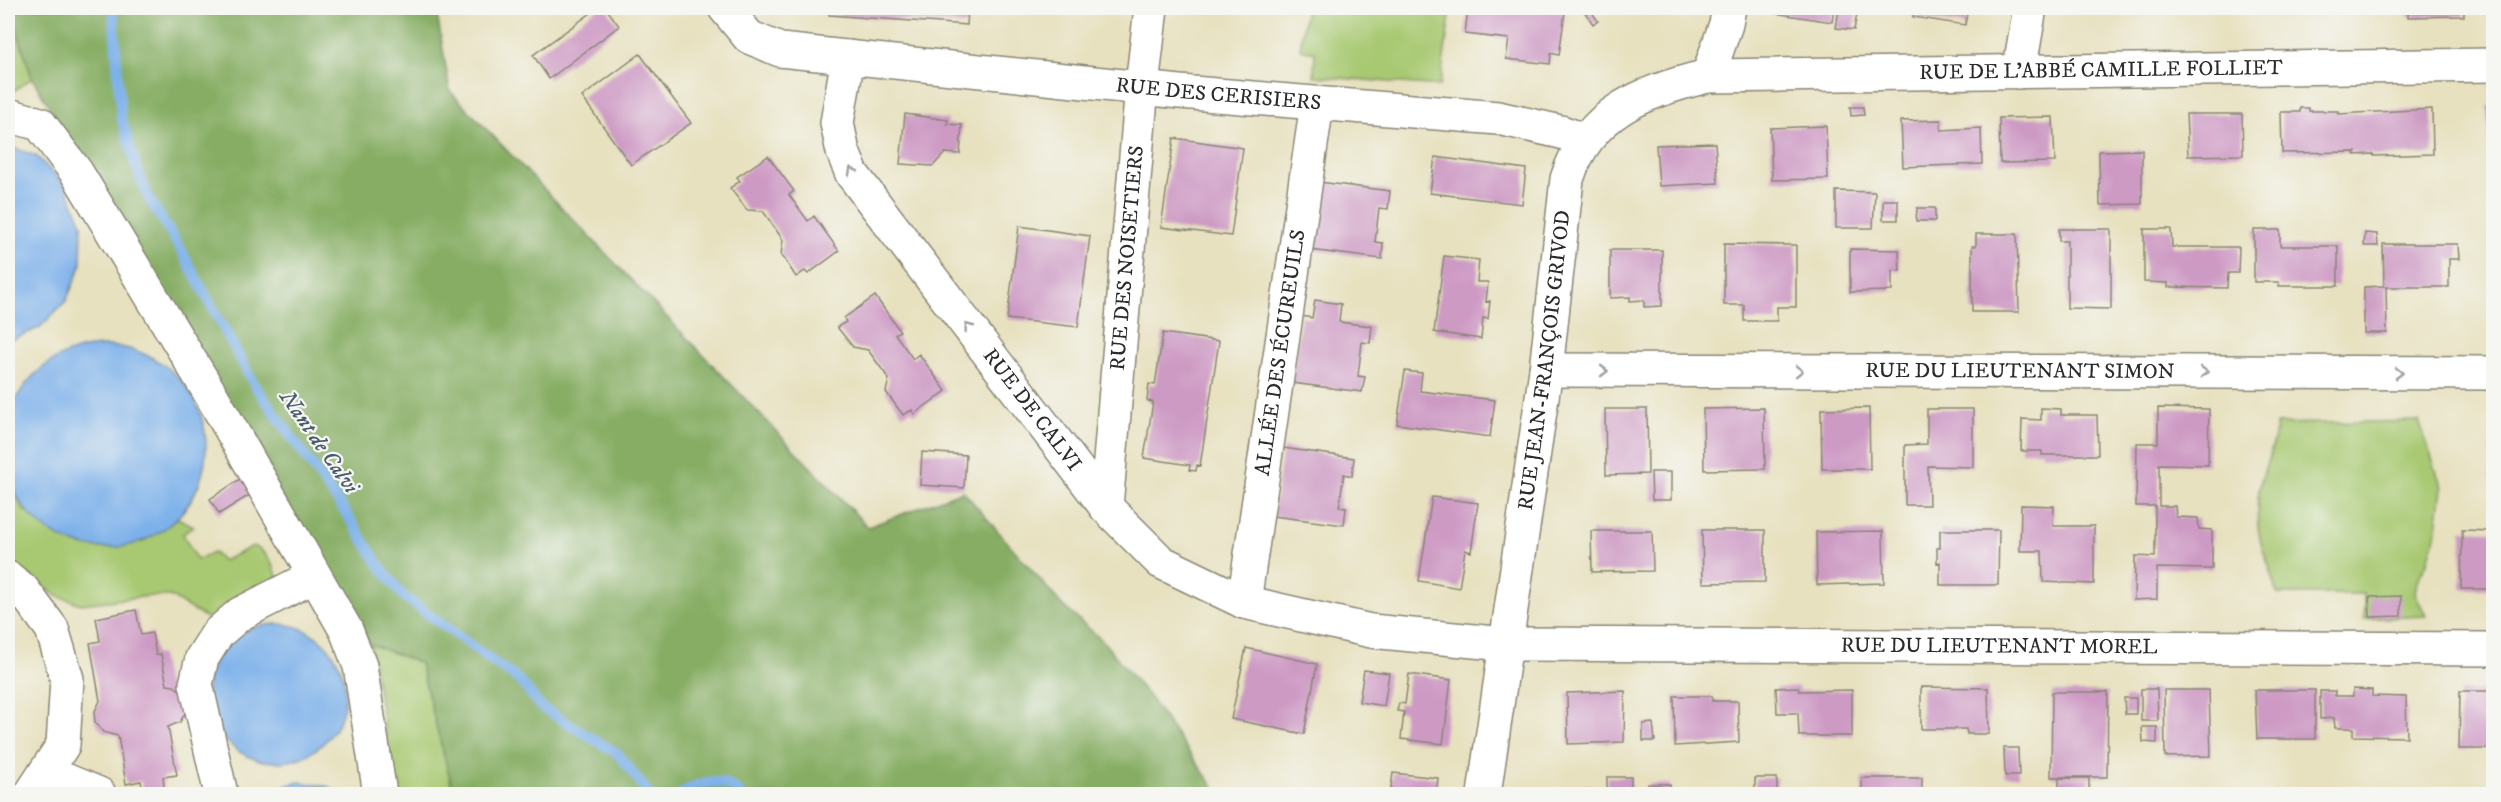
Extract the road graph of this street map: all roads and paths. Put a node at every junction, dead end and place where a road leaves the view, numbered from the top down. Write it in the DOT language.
graph roads {
  1 [pos="725,8"];
  2 [pos="1151,8"];
  3 [pos="1728,8"];
  4 [pos="2030,8"];
  5 [pos="848,57"];
  6 [pos="2493,65"];
  7 [pos="2019,72"];
  8 [pos="1708,76"];
  9 [pos="1142,86"];
  10 [pos="1317,104"];
  11 [pos="8,115"];
  12 [pos="1584,140"];
  13 [pos="1546,370"];
  14 [pos="2493,373"];
  15 [pos="1106,507"];
  16 [pos="314,576"];
  17 [pos="8,578"];
  18 [pos="1244,602"];
  19 [pos="1505,644"];
  20 [pos="2493,649"];
  21 [pos="38,783"];
  22 [pos="99,795"];
  23 [pos="221,795"];
  24 [pos="380,795"];
  25 [pos="1484,795"];
  1 -- 5 [label="street"];
  2 -- 9 [label="street, RUE DES NOISETIERS"];
  3 -- 8 [label="street"];
  4 -- 7 [label="street"];
  5 -- 9 [label="street, RUE DES CERISIERS"];
  15 -- 5 [label="street, RUE DE CALVI, one-way"];
  6 -- 7 [label="street, RUE DE L'ABBÉ CAMILLE FOLLIET"];
  7 -- 8 [label="street, RUE DE L'ABBÉ CAMILLE FOLLIET"];
  8 -- 12 [label="street, RUE JEAN-FRANÇOIS GRIVOD"];
  9 -- 10 [label="street, RUE DES CERISIERS"];
  9 -- 15 [label="street, RUE DES NOISETIERS"];
  10 -- 12 [label="street, RUE DES CERISIERS"];
  10 -- 18 [label="street, ALLÉE DES ÉCUREUILS"];
  11 -- 16 [label="street"];
  12 -- 13 [label="street, RUE JEAN-FRANÇOIS GRIVOD"];
  13 -- 14 [label="street, RUE DU LIEUTENANT SIMON, one-way"];
  13 -- 19 [label="street, RUE JEAN-FRANÇOIS GRIVOD"];
  15 -- 18 [label="street, RUE DE CALVI"];
  16 -- 23 [label="street"];
  16 -- 24 [label="street"];
  17 -- 21 [label="street"];
  18 -- 19 [label="street, RUE DE CALVI"];
  19 -- 20 [label="street, RUE DU LIEUTENANT MOREL"];
  19 -- 25 [label="street, RUE JEAN-FRANÇOIS GRIVOD"];
  21 -- 22 [label="street"];
}
